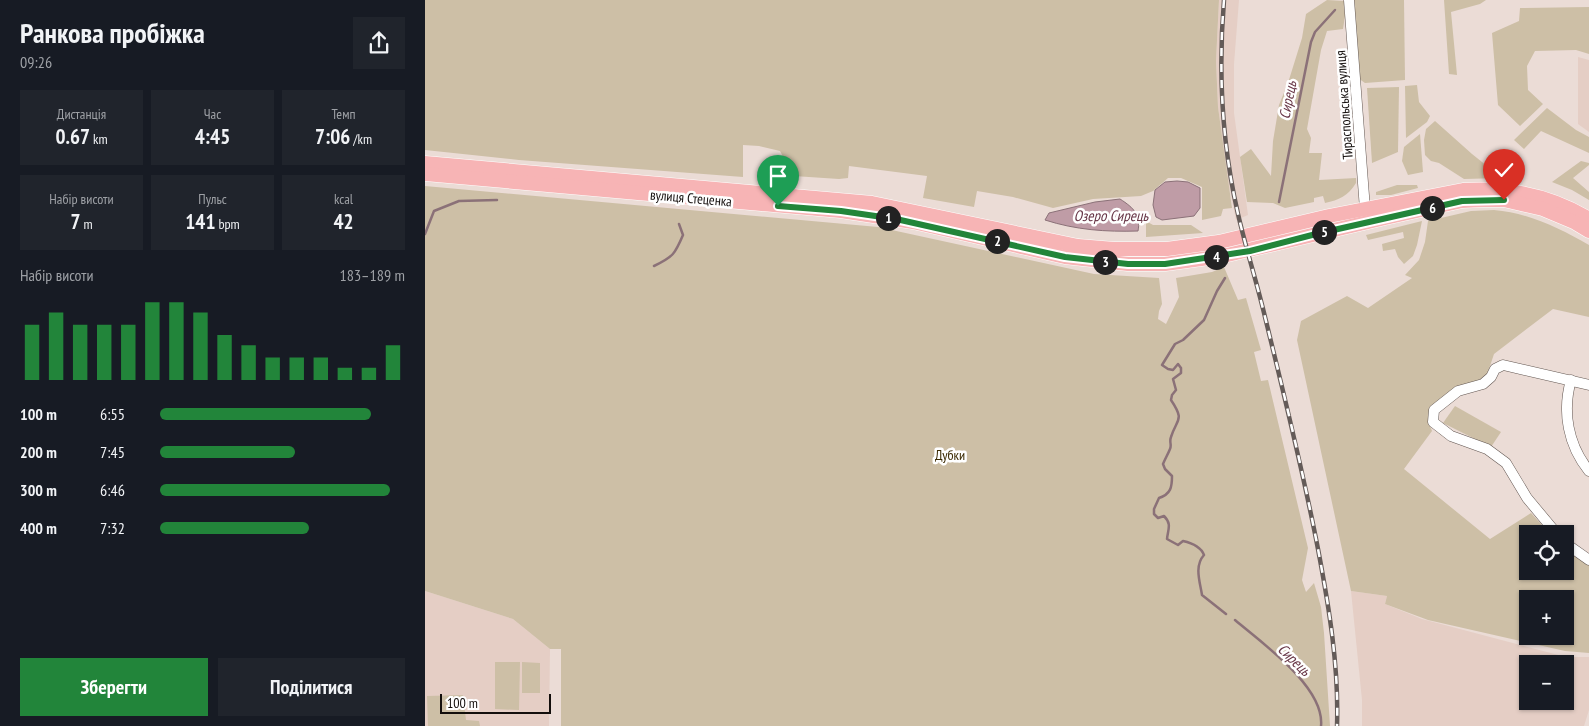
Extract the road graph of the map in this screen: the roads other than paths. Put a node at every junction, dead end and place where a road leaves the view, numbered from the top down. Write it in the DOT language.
graph roads {
  1 [pos="1349,0"];
  2 [pos="425,163"];
  3 [pos="425,174"];
  4 [pos="1365,209"];
  5 [pos="1589,219"];
  6 [pos="1589,231"];
  7 [pos="1571,380"];
  8 [pos="1589,385"];
  9 [pos="1589,471"];
  10 [pos="1550,525"];
  11 [pos="1574,549"];
  12 [pos="1589,560"];
  1 -- 4 [label="street, Тираспольська вулиця"];
  2 -- 4 [label="main road, вулиця Стеценка"];
  3 -- 6 [label="main road, вулиця Стеценка"];
  4 -- 5 [label="main road, вулиця Стеценка"];
  7 -- 8 [label="street"];
  7 -- 9 [label="street"];
  7 -- 10 [label="street"];
  11 -- 12 [label="street"];
}
